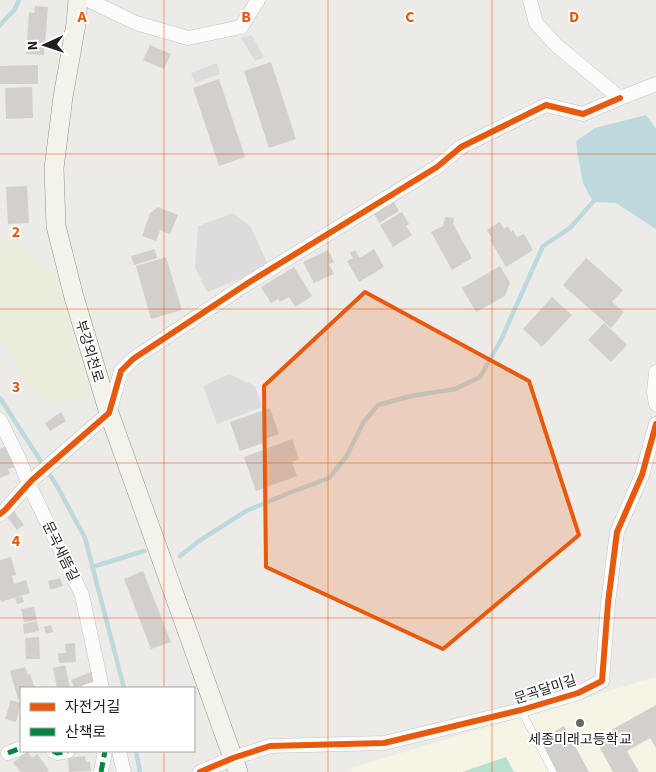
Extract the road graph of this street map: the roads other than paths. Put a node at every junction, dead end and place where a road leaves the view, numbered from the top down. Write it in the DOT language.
graph roads {
  1 [pos="78,0"];
  2 [pos="88,0"];
  3 [pos="258,0"];
  4 [pos="530,0"];
  5 [pos="656,84"];
  6 [pos="620,98"];
  7 [pos="656,372"];
  8 [pos="656,404"];
  9 [pos="109,413"];
  10 [pos="0,420"];
  11 [pos="656,424"];
  12 [pos="30,482"];
  13 [pos="0,514"];
  14 [pos="102,685"];
  15 [pos="520,710"];
  16 [pos="105,752"];
  17 [pos="118,752"];
  18 [pos="236,765"];
  19 [pos="101,772"];
  20 [pos="124,772"];
  21 [pos="200,772"];
  22 [pos="553,772"];
  1 -- 9 [label="main road, 부강외천로"];
  2 -- 3 [label="street"];
  4 -- 6 [label="street"];
  5 -- 6 [label="street"];
  6 -- 9 [label="street"];
  7 -- 8 [label="street"];
  9 -- 12 [label="street"];
  9 -- 18 [label="main road, 부강외천로"];
  10 -- 12 [label="street, 문곡새뜸길"];
  11 -- 15 [label="street, 문곡달미길"];
  12 -- 13 [label="street"];
  12 -- 14 [label="street, 문곡새뜸길"];
  15 -- 18 [label="street, 문곡달미길"];
  15 -- 22 [label="lane"];
  16 -- 19 [label="street"];
  17 -- 20 [label="street"];
  18 -- 21 [label="street, 문곡달미길"];
}
